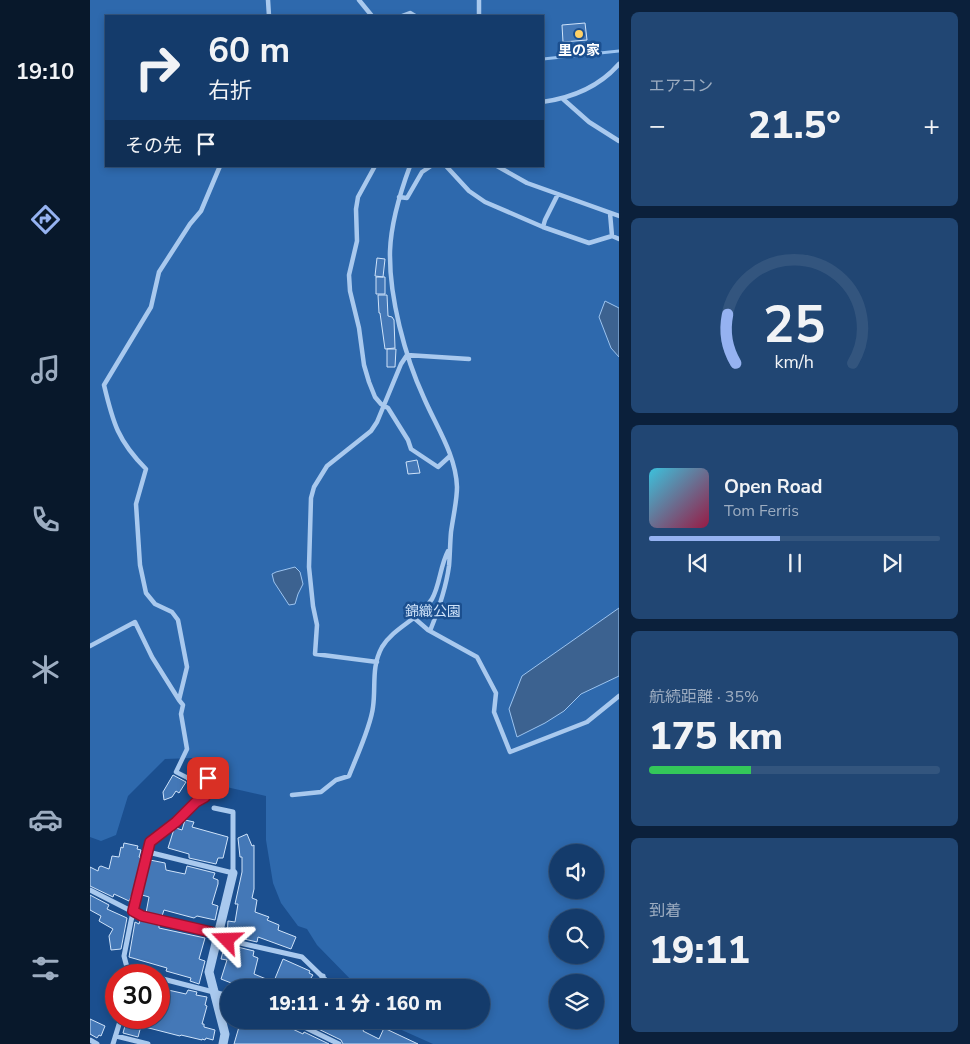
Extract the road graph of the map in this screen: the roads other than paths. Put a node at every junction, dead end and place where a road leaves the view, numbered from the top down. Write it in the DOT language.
graph roads {
  1 [pos="268,0"];
  2 [pos="359,0"];
  3 [pos="480,0"];
  4 [pos="269,15"];
  5 [pos="371,15"];
  6 [pos="479,15"];
  7 [pos="619,64"];
  8 [pos="613,70"];
  9 [pos="619,70"];
  10 [pos="562,99"];
  11 [pos="544,102"];
  12 [pos="619,141"];
  13 [pos="220,167"];
  14 [pos="374,167"];
  15 [pos="410,167"];
  16 [pos="430,167"];
  17 [pos="447,167"];
  18 [pos="499,167"];
  19 [pos="558,194"];
  20 [pos="399,197"];
  21 [pos="610,213"];
  22 [pos="619,216"];
  23 [pos="543,227"];
  24 [pos="612,236"];
  25 [pos="619,239"];
  26 [pos="407,355"];
  27 [pos="470,359"];
  28 [pos="384,406"];
  29 [pos="450,456"];
  30 [pos="449,549"];
  31 [pos="413,617"];
  32 [pos="430,631"];
  33 [pos="90,646"];
  34 [pos="377,662"];
  35 [pos="619,696"];
  36 [pos="179,700"];
  37 [pos="188,778"];
  38 [pos="292,795"];
  39 [pos="214,808"];
  40 [pos="148,852"];
  41 [pos="233,873"];
  42 [pos="90,890"];
  43 [pos="133,911"];
  44 [pos="218,936"];
  45 [pos="126,964"];
  46 [pos="323,976"];
  47 [pos="322,979"];
  48 [pos="326,979"];
  49 [pos="170,981"];
  50 [pos="214,992"];
  51 [pos="220,994"];
  52 [pos="118,1029"];
  53 [pos="312,1029"];
  54 [pos="116,1036"];
  55 [pos="90,1040"];
  56 [pos="97,1044"];
  57 [pos="113,1044"];
  58 [pos="148,1044"];
  59 [pos="223,1044"];
  60 [pos="339,1044"];
  1 -- 4 [label="street"];
  2 -- 5 [label="street"];
  3 -- 6 [label="street"];
  7 -- 8 [label="street"];
  8 -- 9 [label="street"];
  8 -- 10 [label="street"];
  10 -- 11 [label="street"];
  10 -- 12 [label="street"];
  13 -- 36 [label="street"];
  14 -- 28 [label="street"];
  15 -- 20 [label="street"];
  16 -- 20 [label="street"];
  17 -- 23 [label="street"];
  18 -- 19 [label="street"];
  19 -- 21 [label="street"];
  19 -- 23 [label="street"];
  20 -- 26 [label="street"];
  21 -- 22 [label="street"];
  21 -- 24 [label="street"];
  23 -- 24 [label="street"];
  24 -- 25 [label="street"];
  26 -- 27 [label="street"];
  26 -- 28 [label="street"];
  26 -- 29 [label="street"];
  28 -- 29 [label="street"];
  28 -- 34 [label="street"];
  29 -- 30 [label="street"];
  30 -- 31 [label="street"];
  30 -- 32 [label="street"];
  31 -- 32 [label="street"];
  31 -- 34 [label="street"];
  32 -- 35 [label="street"];
  33 -- 36 [label="street"];
  34 -- 38 [label="street"];
  36 -- 37 [label="street"];
  37 -- 40 [label="street"];
  39 -- 41 [label="street"];
  40 -- 41 [label="street"];
  40 -- 43 [label="street"];
  41 -- 44 [label="street"];
  42 -- 43 [label="street"];
  43 -- 44 [label="street"];
  43 -- 45 [label="street"];
  44 -- 46 [label="street"];
  44 -- 50 [label="street"];
  46 -- 47 [label="street"];
  46 -- 48 [label="street"];
  49 -- 50 [label="street"];
  50 -- 51 [label="street"];
  50 -- 59 [label="street"];
  52 -- 54 [label="street"];
  53 -- 60 [label="street"];
  54 -- 57 [label="street"];
  54 -- 58 [label="street"];
  55 -- 56 [label="street"];
}
